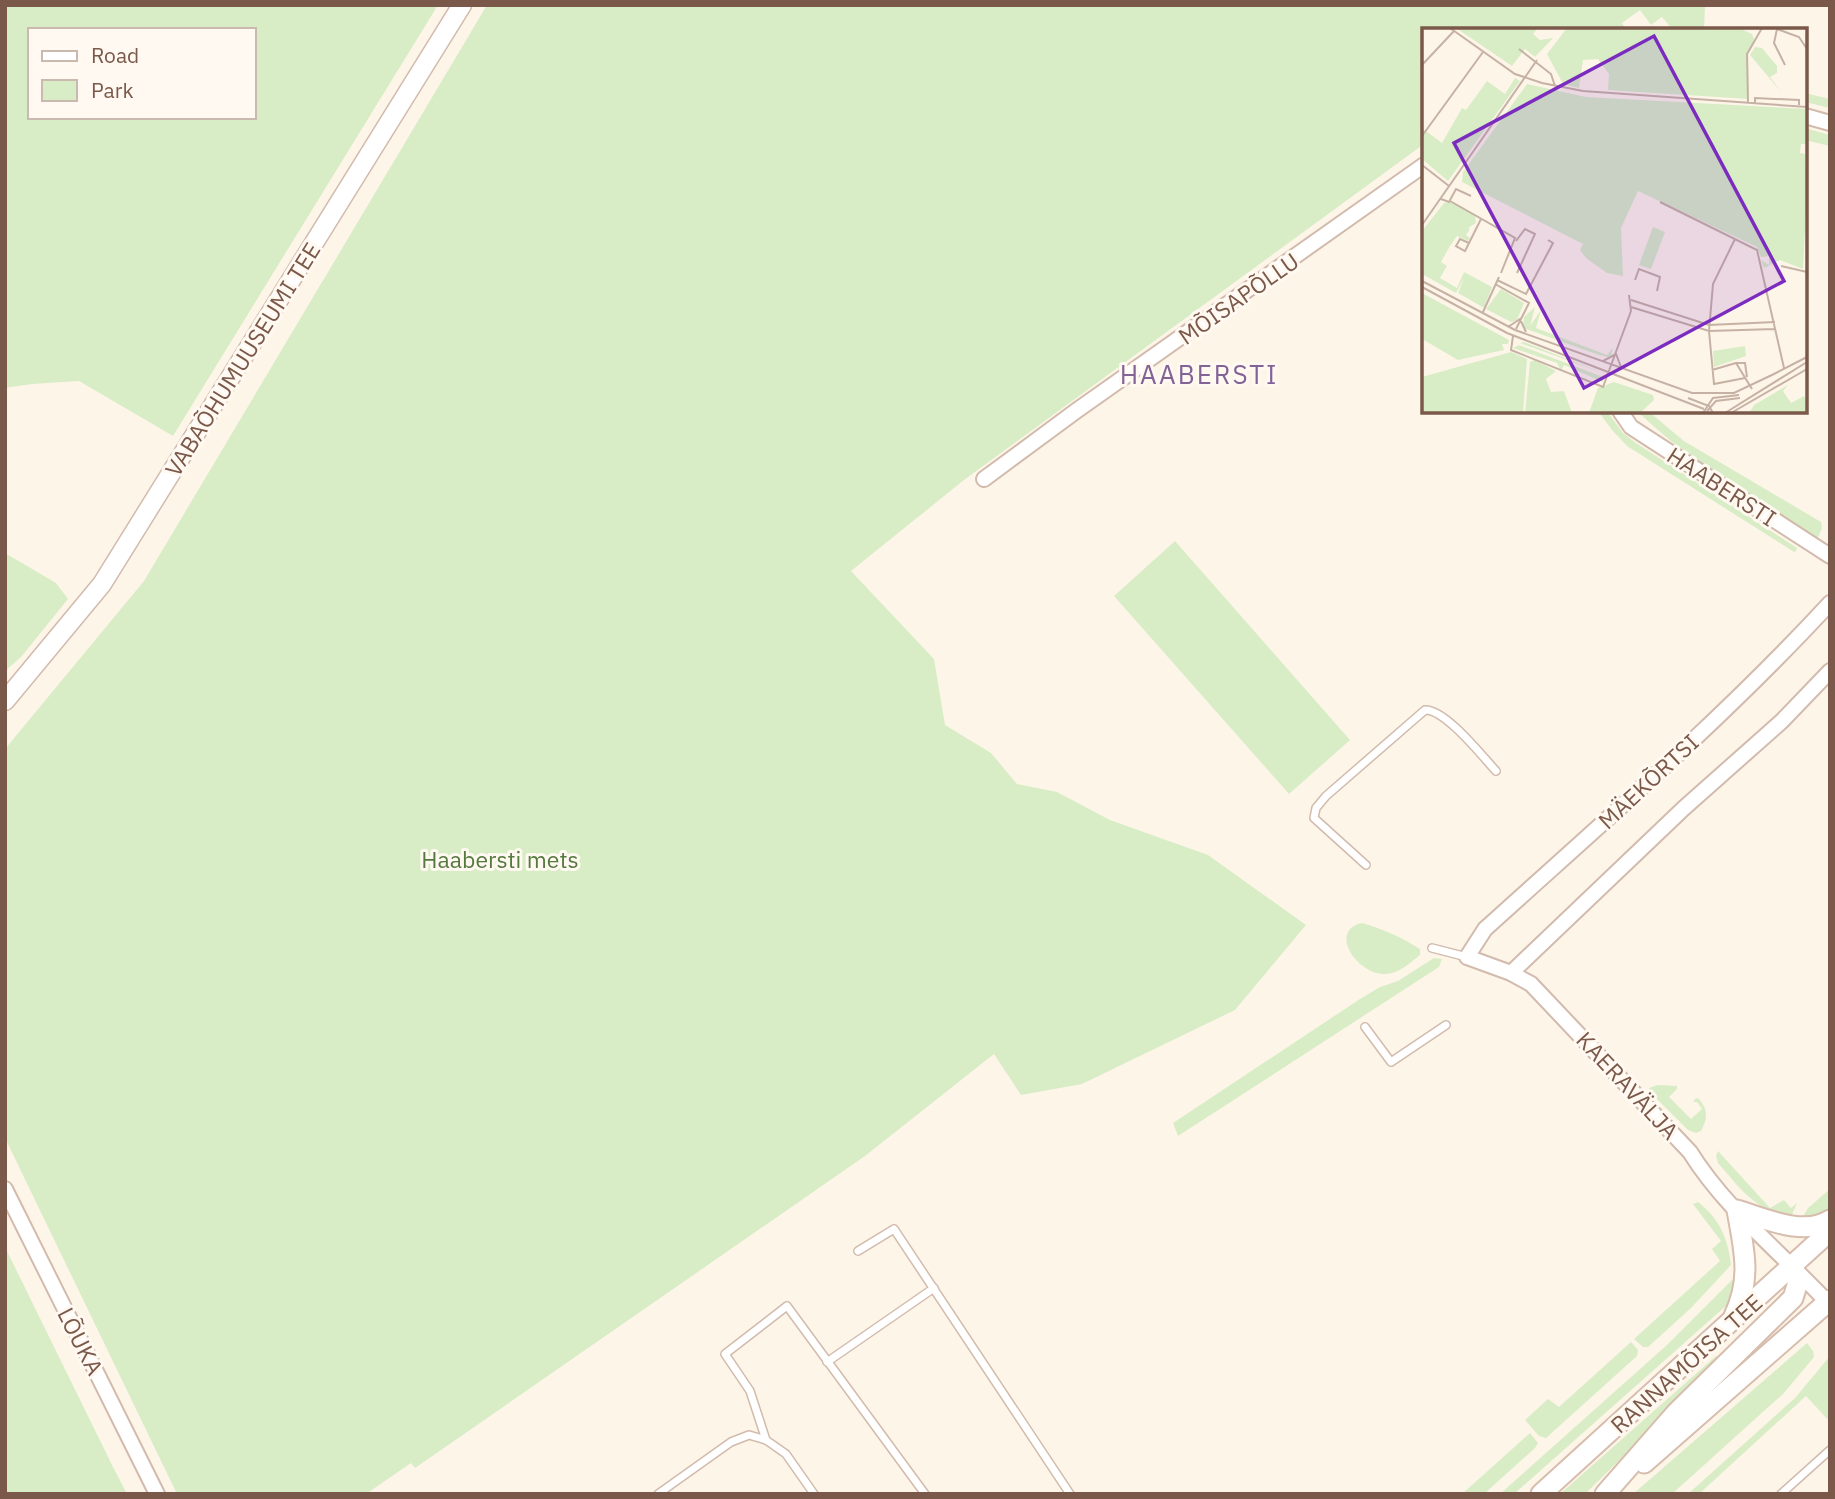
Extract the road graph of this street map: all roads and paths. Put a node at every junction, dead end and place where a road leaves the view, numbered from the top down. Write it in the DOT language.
graph roads {
  1 [pos="462,5"];
  2 [pos="1807,117"];
  3 [pos="1830,123"];
  4 [pos="1422,166"];
  5 [pos="1621,413"];
  6 [pos="984,479"];
  7 [pos="1830,556"];
  8 [pos="1830,603"];
  9 [pos="1830,671"];
  10 [pos="5,701"];
  11 [pos="1496,771"];
  12 [pos="1366,865"];
  13 [pos="1432,948"];
  14 [pos="1467,957"];
  15 [pos="1511,973"];
  16 [pos="1446,1025"];
  17 [pos="1365,1027"];
  18 [pos="5,1189"];
  19 [pos="1737,1210"];
  20 [pos="1830,1220"];
  21 [pos="1830,1231"];
  22 [pos="858,1251"];
  23 [pos="1793,1267"];
  24 [pos="934,1288"];
  25 [pos="1829,1302"];
  26 [pos="1730,1323"];
  27 [pos="827,1362"];
  28 [pos="766,1440"];
  29 [pos="1830,1450"];
  30 [pos="157,1494"];
  31 [pos="658,1494"];
  32 [pos="814,1494"];
  33 [pos="925,1494"];
  34 [pos="1070,1494"];
  35 [pos="1541,1494"];
  36 [pos="1607,1494"];
  37 [pos="1781,1494"];
  1 -- 10 [label="street, VABAÕHUMUUSEUMI TEE"];
  2 -- 3 [label="street"];
  4 -- 6 [label="street, MÕISAPÕLLU"];
  5 -- 7 [label="street, HAABERSTI"];
  8 -- 14 [label="street, MÄEKÕRTSI"];
  9 -- 15 [label="street, MÄEKÕRTSI"];
  11 -- 12 [label="lane"];
  13 -- 14 [label="lane, KAERAVÄLJA"];
  14 -- 15 [label="street, KAERAVÄLJA"];
  15 -- 19 [label="street, KAERAVÄLJA"];
  16 -- 17 [label="lane"];
  18 -- 30 [label="street, LÕUKA"];
  19 -- 20 [label="main road"];
  19 -- 23 [label="street, KAERAVÄLJA"];
  19 -- 26 [label="main road"];
  21 -- 23 [label="main road, RANNAMÕISA TEE"];
  22 -- 24 [label="lane"];
  23 -- 25 [label="street, KAERAVÄLJA"];
  23 -- 26 [label="main road, RANNAMÕISA TEE"];
  23 -- 36 [label="main road"];
  24 -- 27 [label="lane"];
  24 -- 34 [label="lane"];
  25 -- 36 [label="main road, RANNAMÕISA TEE"];
  26 -- 35 [label="main road, RANNAMÕISA TEE"];
  27 -- 28 [label="lane"];
  27 -- 33 [label="lane"];
  28 -- 31 [label="lane"];
  28 -- 32 [label="lane"];
  29 -- 37 [label="lane"];
}
